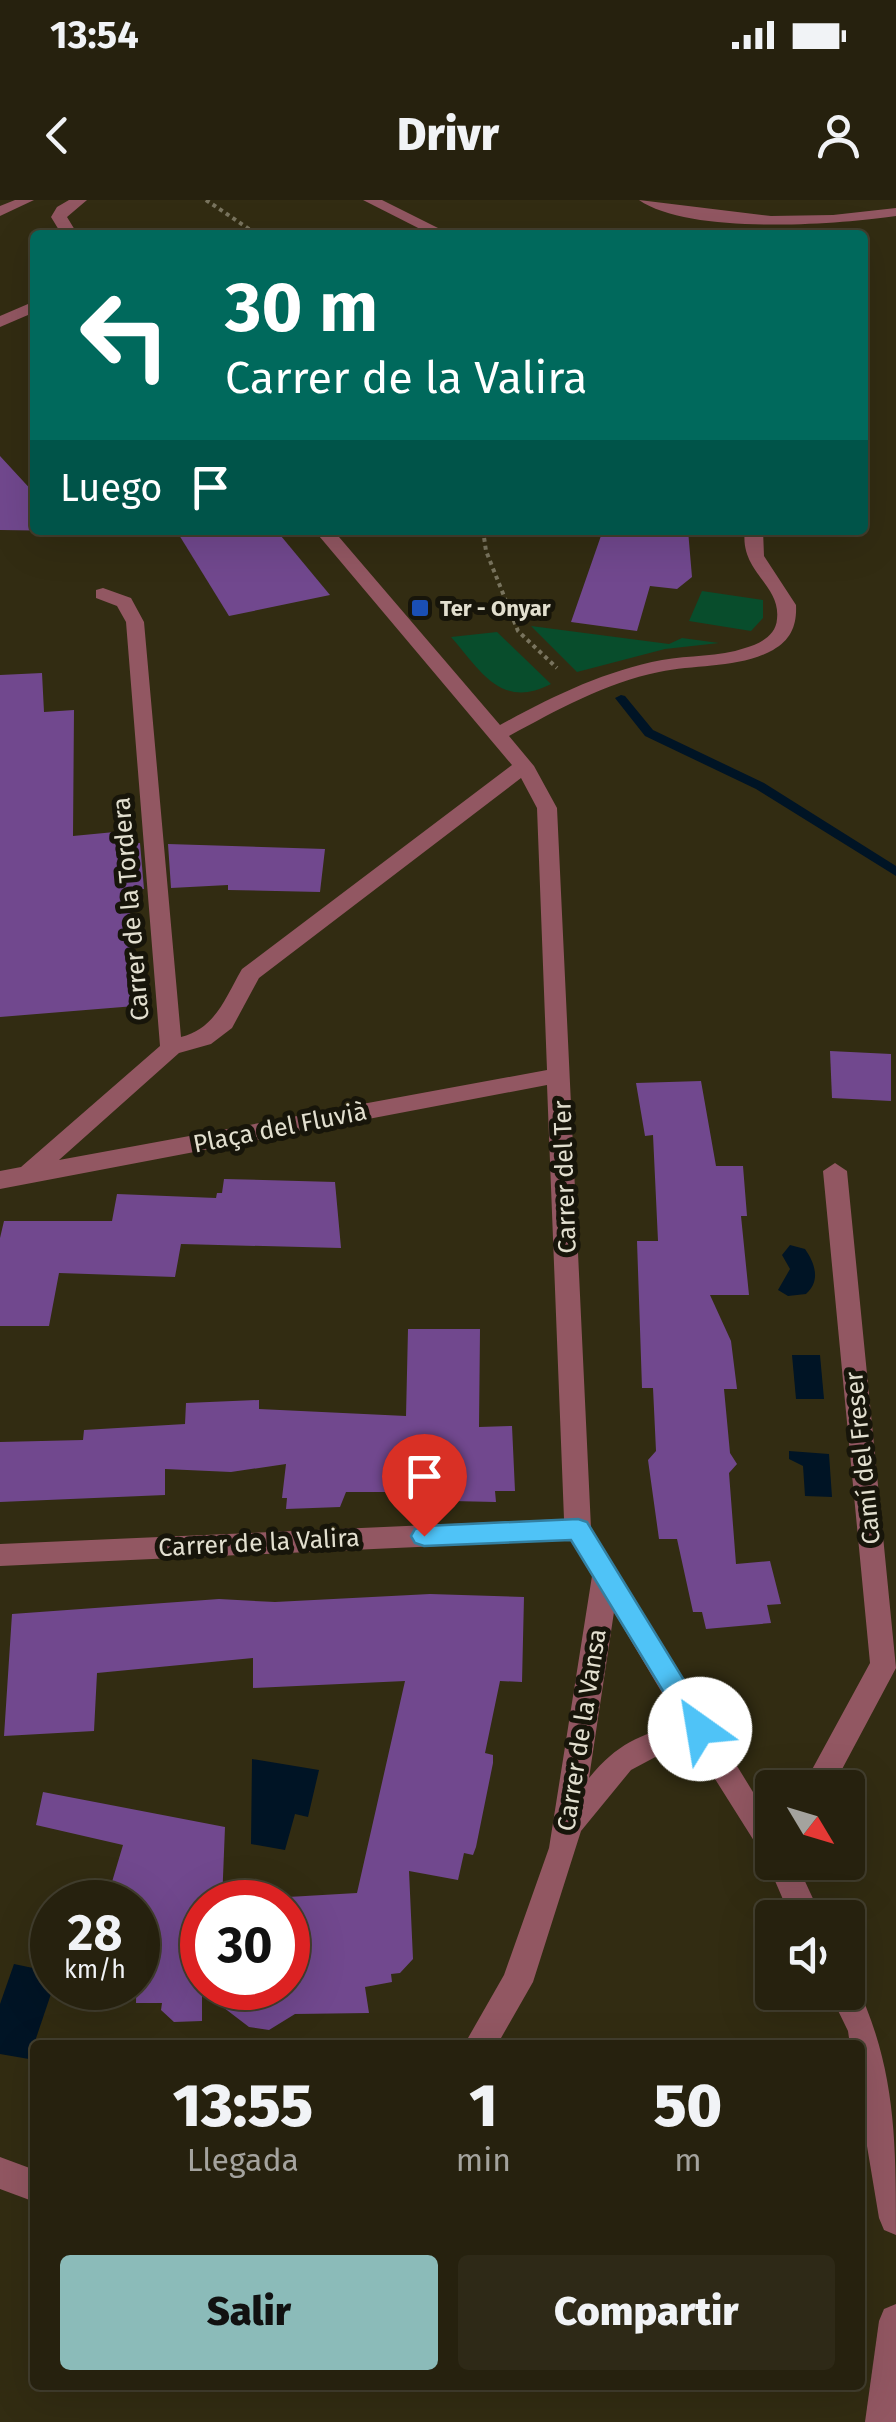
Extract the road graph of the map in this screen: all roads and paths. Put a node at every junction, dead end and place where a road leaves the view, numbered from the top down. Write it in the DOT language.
graph roads {
  1 [pos="27,200"];
  2 [pos="80,200"];
  3 [pos="206,200"];
  4 [pos="370,200"];
  5 [pos="646,200"];
  6 [pos="0,212"];
  7 [pos="896,212"];
  8 [pos="67,230"];
  9 [pos="250,230"];
  10 [pos="433,230"];
  11 [pos="30,308"];
  12 [pos="0,322"];
  13 [pos="327,535"];
  14 [pos="483,535"];
  15 [pos="753,535"];
  16 [pos="103,594"];
  17 [pos="579,689"];
  18 [pos="498,734"];
  19 [pos="524,766"];
  20 [pos="170,1048"];
  21 [pos="561,1075"];
  22 [pos="835,1171"];
  23 [pos="28,1175"];
  24 [pos="0,1180"];
  25 [pos="578,1530"];
  26 [pos="0,1555"];
  27 [pos="605,1577"];
  28 [pos="700,1729"];
  29 [pos="826,1770"];
  30 [pos="755,1821"];
  31 [pos="570,1823"];
  32 [pos="853,2010"];
  33 [pos="483,2040"];
  34 [pos="865,2040"];
  35 [pos="865,2040"];
  36 [pos="0,2172"];
  37 [pos="30,2184"];
  38 [pos="896,2218"];
  39 [pos="896,2321"];
  40 [pos="883,2422"];
  1 -- 6 [label="street"];
  2 -- 8 [label="street"];
  3 -- 9 [label="path"];
  4 -- 10 [label="street"];
  5 -- 7 [label="street"];
  11 -- 12 [label="street"];
  13 -- 18 [label="street, Carrer del Ter"];
  14 -- 17 [label="path"];
  15 -- 17 [label="street"];
  16 -- 20 [label="street, Carrer de la Tordera"];
  17 -- 18 [label="street"];
  18 -- 19 [label="street, Carrer del Ter"];
  19 -- 20 [label="street"];
  19 -- 21 [label="street, Carrer del Ter"];
  20 -- 23 [label="street, Carrer de la Tordera"];
  21 -- 23 [label="street, Plaça del Fluvià"];
  21 -- 25 [label="street, Carrer del Ter"];
  22 -- 29 [label="street, Camí del Freser"];
  23 -- 24 [label="street, Plaça del Fluvià"];
  25 -- 26 [label="street, Carrer de la Valira"];
  25 -- 27 [label="street, Carrer del Ter"];
  27 -- 28 [label="street, Carrer del Ter"];
  27 -- 31 [label="street, Carrer de la Vansa"];
  28 -- 30 [label="street, Carrer del Ter"];
  28 -- 31 [label="street"];
  31 -- 33 [label="street, Carrer de la Vansa"];
  32 -- 35 [label="street"];
  34 -- 38 [label="street"];
  36 -- 37 [label="street"];
  39 -- 40 [label="street"];
}
